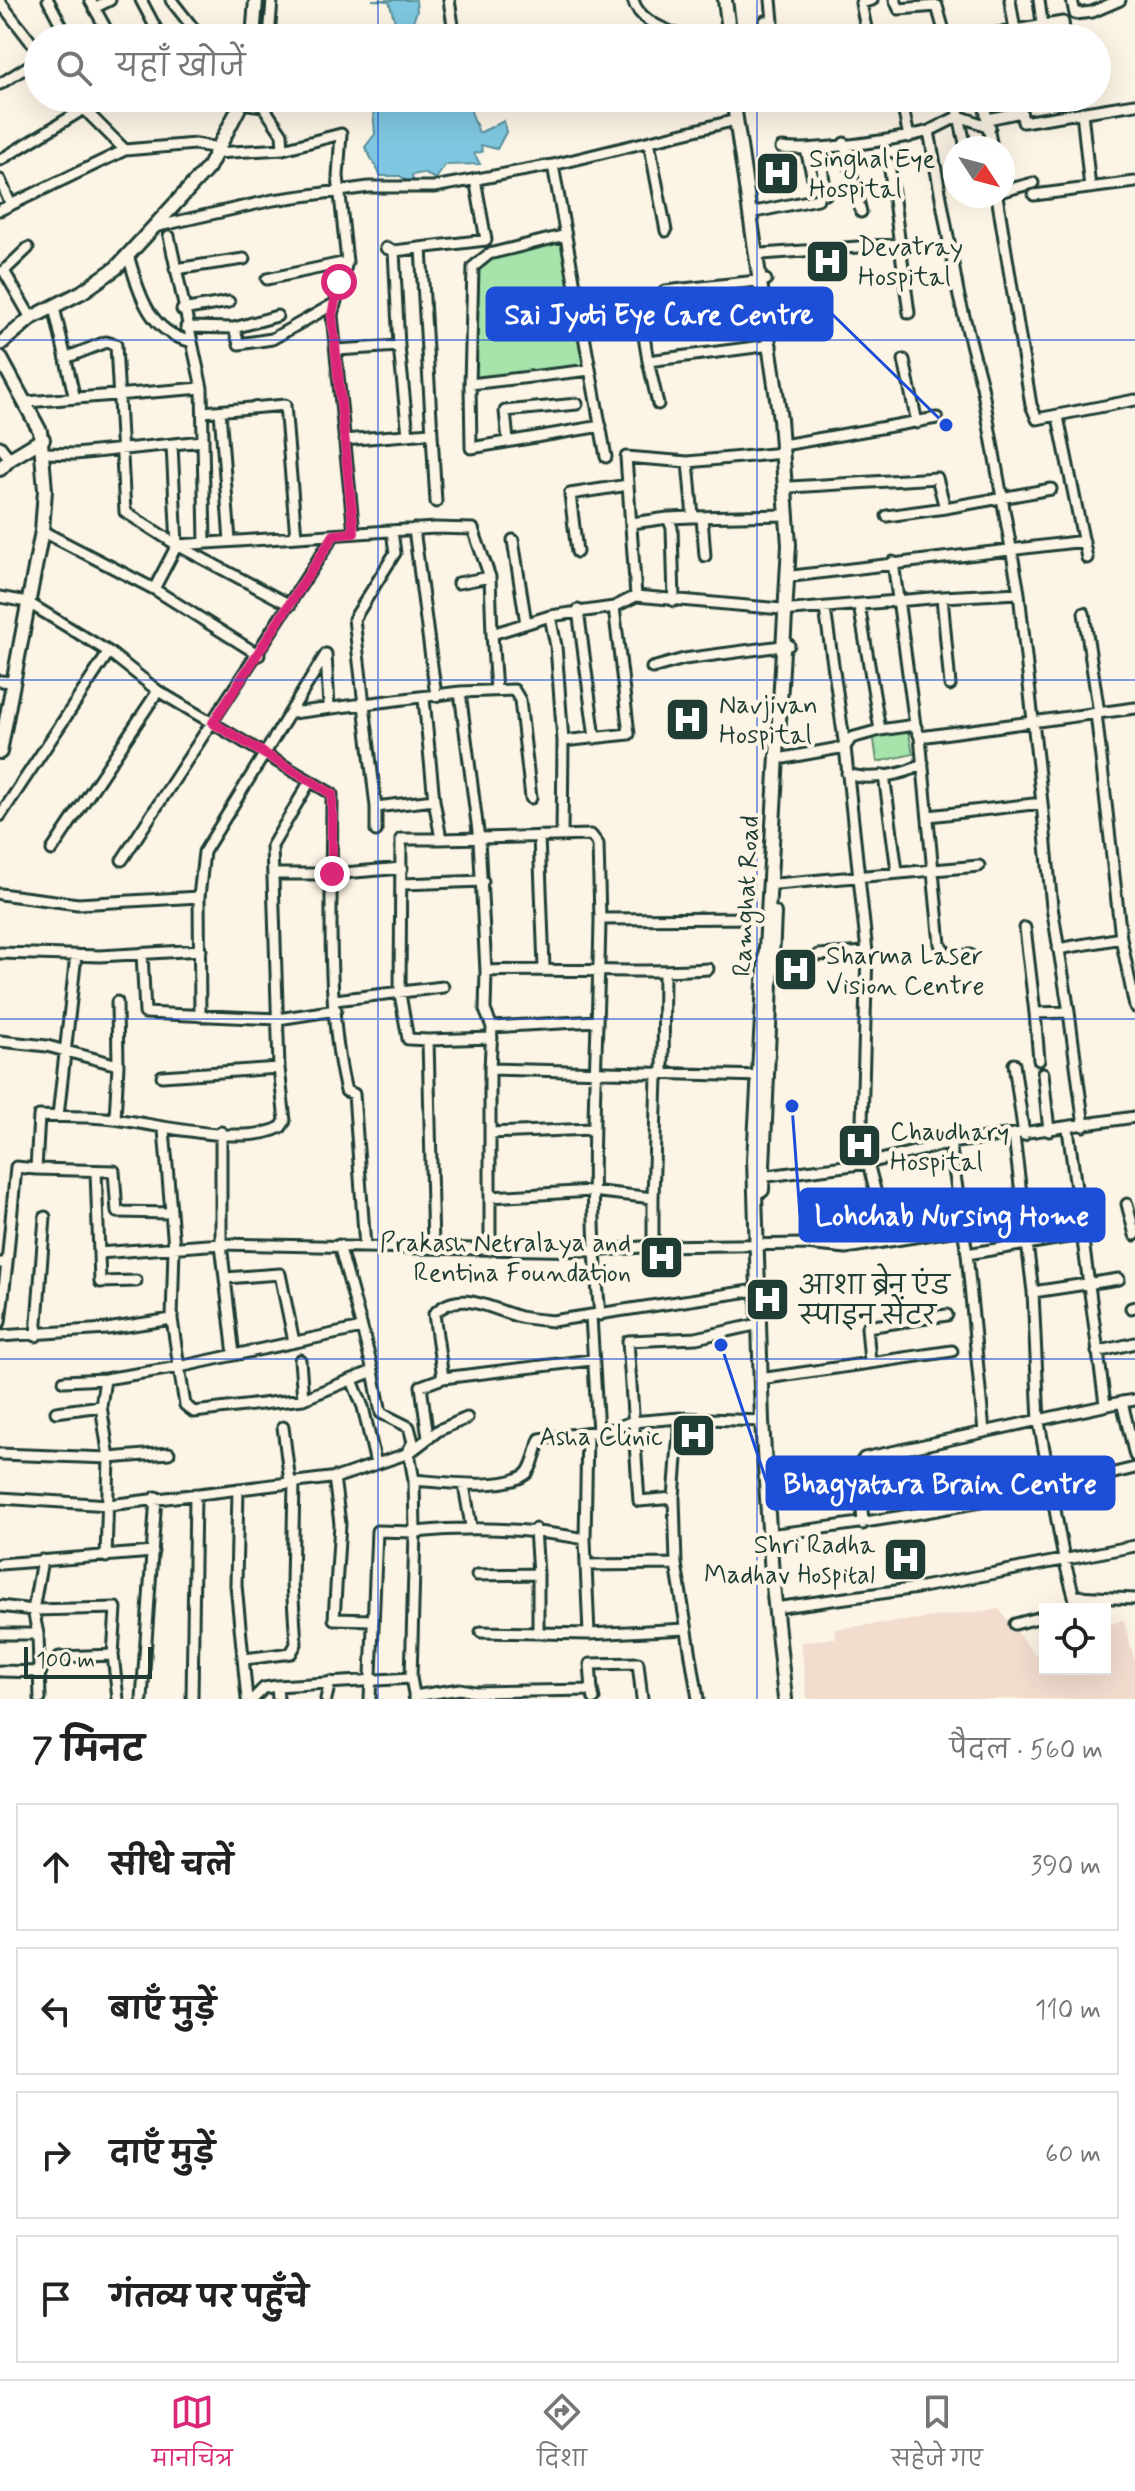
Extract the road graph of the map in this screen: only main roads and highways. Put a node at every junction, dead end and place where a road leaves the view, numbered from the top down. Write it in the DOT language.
graph roads {
  1 [pos="256,0"];
  2 [pos="717,0"];
  3 [pos="725,0"];
  4 [pos="254,24"];
  5 [pos="720,24"];
  6 [pos="728,24"];
  7 [pos="237,112"];
  8 [pos="735,112"];
  9 [pos="741,112"];
  10 [pos="745,162"];
  11 [pos="762,280"];
  12 [pos="0,342"];
  13 [pos="0,357"];
  14 [pos="44,446"];
  15 [pos="785,447"];
  16 [pos="0,469"];
  17 [pos="790,609"];
  18 [pos="786,646"];
  19 [pos="2,733"];
  20 [pos="0,752"];
  21 [pos="762,1076"];
  22 [pos="760,1289"];
  23 [pos="785,1699"];
  24 [pos="792,1699"];
  1 -- 4 [label="main road"];
  2 -- 5 [label="main road"];
  3 -- 6 [label="main road"];
  7 -- 12 [label="main road"];
  8 -- 10 [label="main road, Ramghat Road"];
  9 -- 10 [label="main road, Ramghat Road"];
  10 -- 11 [label="main road, Ramghat Road"];
  10 -- 11 [label="main road, Ramghat Road"];
  11 -- 15 [label="main road, Ramghat Road"];
  11 -- 15 [label="main road, Ramghat Road"];
  13 -- 14 [label="main road"];
  14 -- 16 [label="main road"];
  14 -- 19 [label="main road"];
  15 -- 17 [label="main road, Ramghat Road"];
  15 -- 17 [label="main road, Ramghat Road"];
  17 -- 18 [label="main road, Ramghat Road"];
  18 -- 21 [label="main road, Ramghat Road"];
  18 -- 21 [label="main road, Ramghat Road"];
  19 -- 20 [label="main road"];
  21 -- 22 [label="main road, Ramghat Road"];
  22 -- 23 [label="main road, Ramghat Road"];
  22 -- 24 [label="main road, Ramghat Road"];
}
